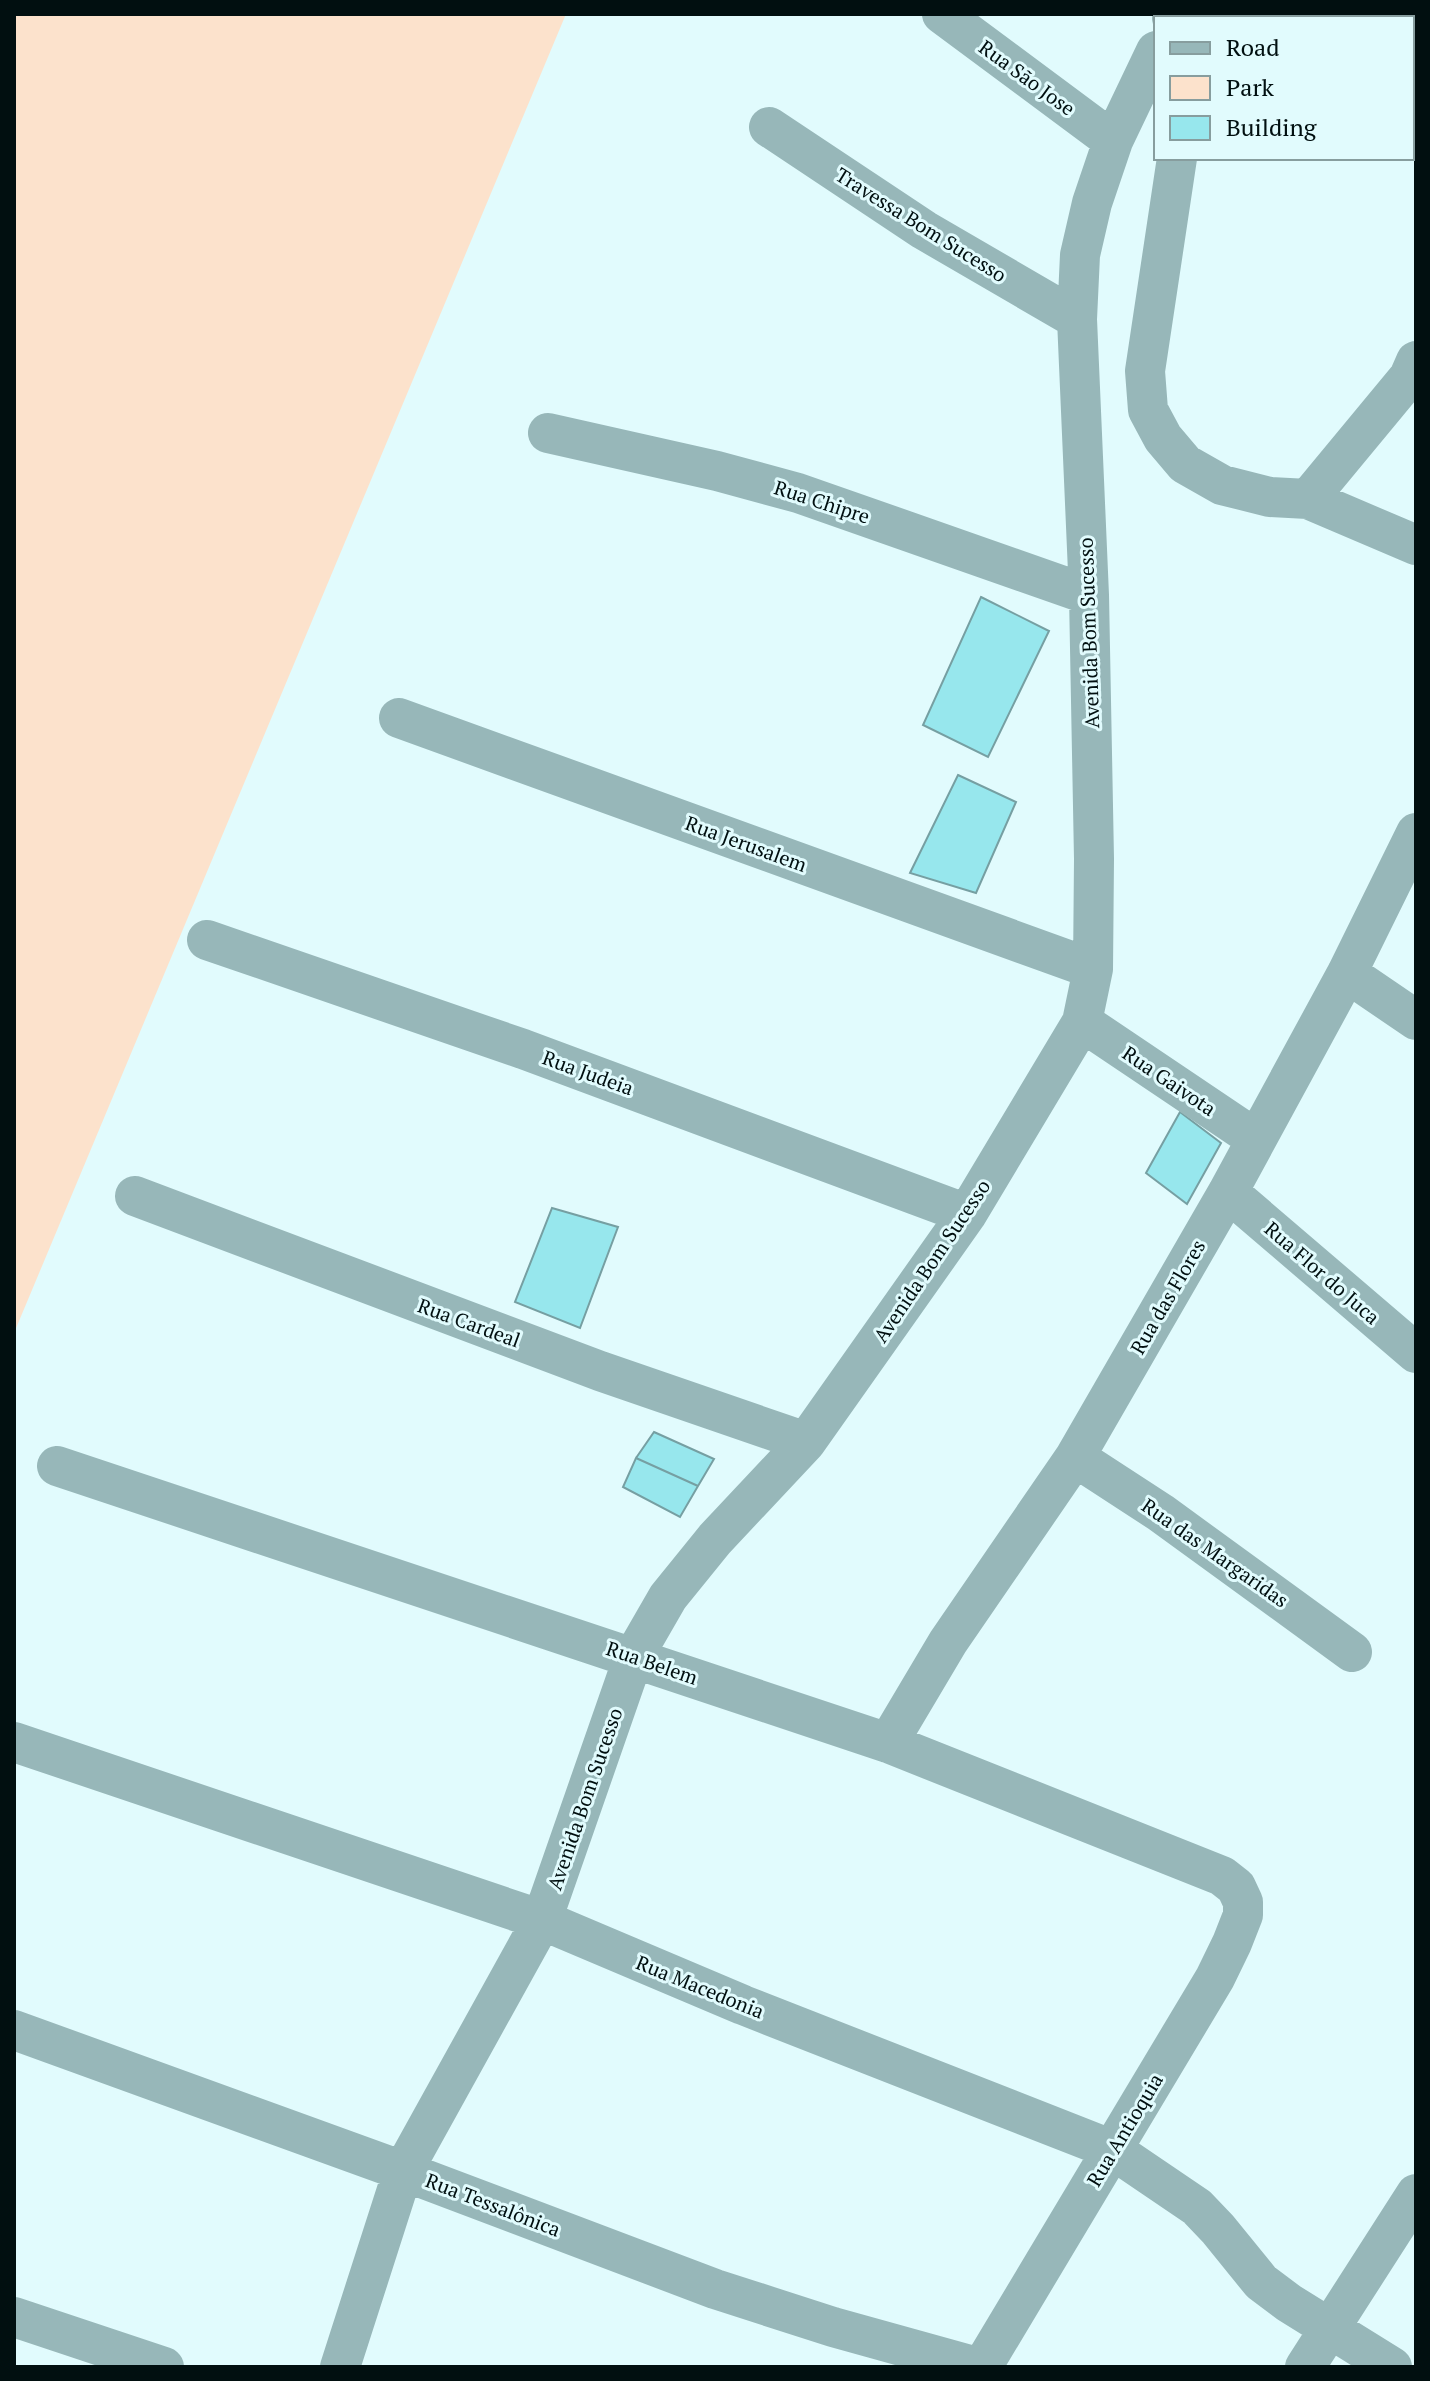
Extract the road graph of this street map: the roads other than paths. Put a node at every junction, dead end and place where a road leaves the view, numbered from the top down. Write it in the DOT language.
graph roads {
  1 [pos="942,14"];
  2 [pos="1154,55"];
  3 [pos="769,127"];
  4 [pos="1113,141"];
  5 [pos="1177,160"];
  6 [pos="1077,319"];
  7 [pos="1414,373"];
  8 [pos="548,433"];
  9 [pos="1308,499"];
  10 [pos="1416,545"];
  11 [pos="1089,595"];
  12 [pos="399,718"];
  13 [pos="1416,833"];
  14 [pos="207,940"];
  15 [pos="1093,969"];
  16 [pos="1347,973"];
  17 [pos="1416,1020"];
  18 [pos="1082,1022"];
  19 [pos="1256,1139"];
  20 [pos="1228,1192"];
  21 [pos="135,1196"];
  22 [pos="967,1214"];
  23 [pos="1416,1353"];
  24 [pos="806,1442"];
  25 [pos="1075,1457"];
  26 [pos="57,1466"];
  27 [pos="1352,1652"];
  28 [pos="634,1656"];
  29 [pos="14,1742"];
  30 [pos="888,1743"];
  31 [pos="1236,1887"];
  32 [pos="542,1920"];
  33 [pos="14,2030"];
  34 [pos="1113,2150"];
  35 [pos="403,2171"];
  36 [pos="1416,2194"];
  37 [pos="14,2317"];
  38 [pos="1331,2328"];
  39 [pos="164,2367"];
  40 [pos="340,2367"];
  41 [pos="980,2367"];
  42 [pos="1305,2367"];
  43 [pos="1392,2367"];
  1 -- 4 [label="street, Rua São Jose"];
  2 -- 4 [label="street, Avenida Bom Sucesso"];
  3 -- 6 [label="street, Travessa Bom Sucesso"];
  4 -- 6 [label="street, Avenida Bom Sucesso"];
  5 -- 9 [label="street"];
  6 -- 11 [label="street, Avenida Bom Sucesso"];
  7 -- 9 [label="street"];
  8 -- 11 [label="street, Rua Chipre"];
  9 -- 10 [label="street"];
  11 -- 15 [label="street, Avenida Bom Sucesso"];
  12 -- 15 [label="street, Rua Jerusalem"];
  13 -- 16 [label="street, Rua das Flores"];
  14 -- 22 [label="street, Rua Judeia"];
  15 -- 18 [label="street, Avenida Bom Sucesso"];
  16 -- 17 [label="street"];
  16 -- 19 [label="street, Rua das Flores"];
  18 -- 19 [label="street, Rua Gaivota"];
  18 -- 22 [label="street, Avenida Bom Sucesso"];
  19 -- 20 [label="street, Rua das Flores"];
  20 -- 23 [label="street, Rua Flor do Juca"];
  20 -- 25 [label="street, Rua das Flores"];
  21 -- 24 [label="street, Rua Cardeal"];
  22 -- 24 [label="street, Avenida Bom Sucesso"];
  24 -- 28 [label="street, Avenida Bom Sucesso"];
  25 -- 27 [label="street, Rua das Margaridas"];
  25 -- 30 [label="street, Rua das Flores"];
  26 -- 28 [label="street, Rua Belem"];
  28 -- 30 [label="street, Rua Belem"];
  28 -- 32 [label="street, Avenida Bom Sucesso"];
  29 -- 32 [label="street, Rua Macedonia"];
  30 -- 31 [label="street, Rua Belem"];
  31 -- 34 [label="street, Rua Antioquia"];
  32 -- 34 [label="street, Rua Macedonia"];
  32 -- 35 [label="street, Avenida Bom Sucesso"];
  33 -- 35 [label="street, Rua Tessalônica"];
  34 -- 38 [label="street, Rua Macedonia"];
  34 -- 41 [label="street, Rua Antioquia"];
  35 -- 40 [label="street, Avenida Bom Sucesso"];
  35 -- 41 [label="street, Rua Tessalônica"];
  36 -- 38 [label="street"];
  37 -- 39 [label="street"];
  38 -- 42 [label="street"];
  38 -- 43 [label="street, Rua Macedonia"];
}
